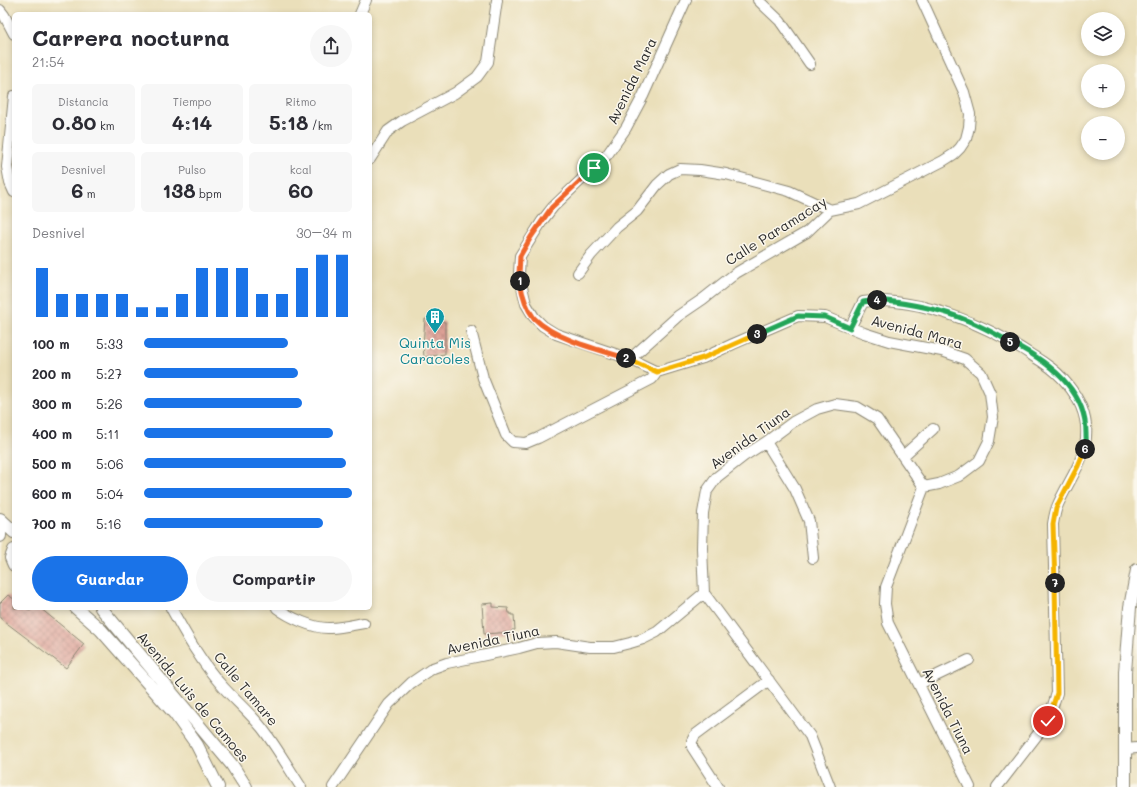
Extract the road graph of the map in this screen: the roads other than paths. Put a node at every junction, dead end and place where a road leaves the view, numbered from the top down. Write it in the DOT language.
graph roads {
  1 [pos="366,0"];
  2 [pos="497,0"];
  3 [pos="686,0"];
  4 [pos="758,0"];
  5 [pos="922,0"];
  6 [pos="0,10"];
  7 [pos="361,12"];
  8 [pos="12,30"];
  9 [pos="810,64"];
  10 [pos="12,116"];
  11 [pos="372,156"];
  12 [pos="12,188"];
  13 [pos="830,210"];
  14 [pos="578,273"];
  15 [pos="850,328"];
  16 [pos="471,331"];
  17 [pos="630,359"];
  18 [pos="657,372"];
  19 [pos="933,429"];
  20 [pos="766,442"];
  21 [pos="903,456"];
  22 [pos="924,487"];
  23 [pos="0,519"];
  24 [pos="0,529"];
  25 [pos="12,530"];
  26 [pos="0,536"];
  27 [pos="813,558"];
  28 [pos="0,559"];
  29 [pos="12,567"];
  30 [pos="1137,570"];
  31 [pos="704,593"];
  32 [pos="78,610"];
  33 [pos="103,610"];
  34 [pos="172,610"];
  35 [pos="280,610"];
  36 [pos="364,623"];
  37 [pos="969,660"];
  38 [pos="769,680"];
  39 [pos="919,684"];
  40 [pos="1137,748"];
  41 [pos="1125,749"];
  42 [pos="218,787"];
  43 [pos="246,787"];
  44 [pos="301,787"];
  45 [pos="333,787"];
  46 [pos="718,787"];
  47 [pos="830,787"];
  48 [pos="970,787"];
  49 [pos="996,787"];
  50 [pos="1125,787"];
  1 -- 7 [label="street"];
  2 -- 11 [label="street"];
  3 -- 17 [label="street, Avenida Mara"];
  4 -- 9 [label="street"];
  5 -- 13 [label="street, Calle Paramacay"];
  6 -- 8 [label="street"];
  10 -- 12 [label="street"];
  13 -- 14 [label="street"];
  13 -- 17 [label="street, Calle Paramacay"];
  15 -- 18 [label="street, Avenida Mara"];
  15 -- 22 [label="street, Avenida Mara"];
  15 -- 49 [label="street"];
  16 -- 18 [label="street"];
  17 -- 18 [label="street, Avenida Mara"];
  19 -- 21 [label="street"];
  20 -- 21 [label="street, Avenida Tiuna"];
  20 -- 27 [label="street"];
  20 -- 31 [label="street, Avenida Tiuna"];
  21 -- 22 [label="street, Avenida Tiuna"];
  22 -- 39 [label="street, Avenida Tiuna"];
  23 -- 25 [label="street"];
  24 -- 26 [label="street"];
  28 -- 29 [label="street"];
  30 -- 41 [label="street"];
  31 -- 38 [label="street"];
  31 -- 45 [label="street, Avenida Tiuna"];
  32 -- 42 [label="street, Avenida Luis de Camoes"];
  33 -- 43 [label="street, Avenida Luis de Camoes"];
  34 -- 44 [label="street, Calle Tamare"];
  35 -- 36 [label="street"];
  37 -- 39 [label="street"];
  38 -- 46 [label="street"];
  38 -- 47 [label="street"];
  39 -- 48 [label="street, Avenida Tiuna"];
  40 -- 41 [label="street"];
  41 -- 50 [label="street"];
}
